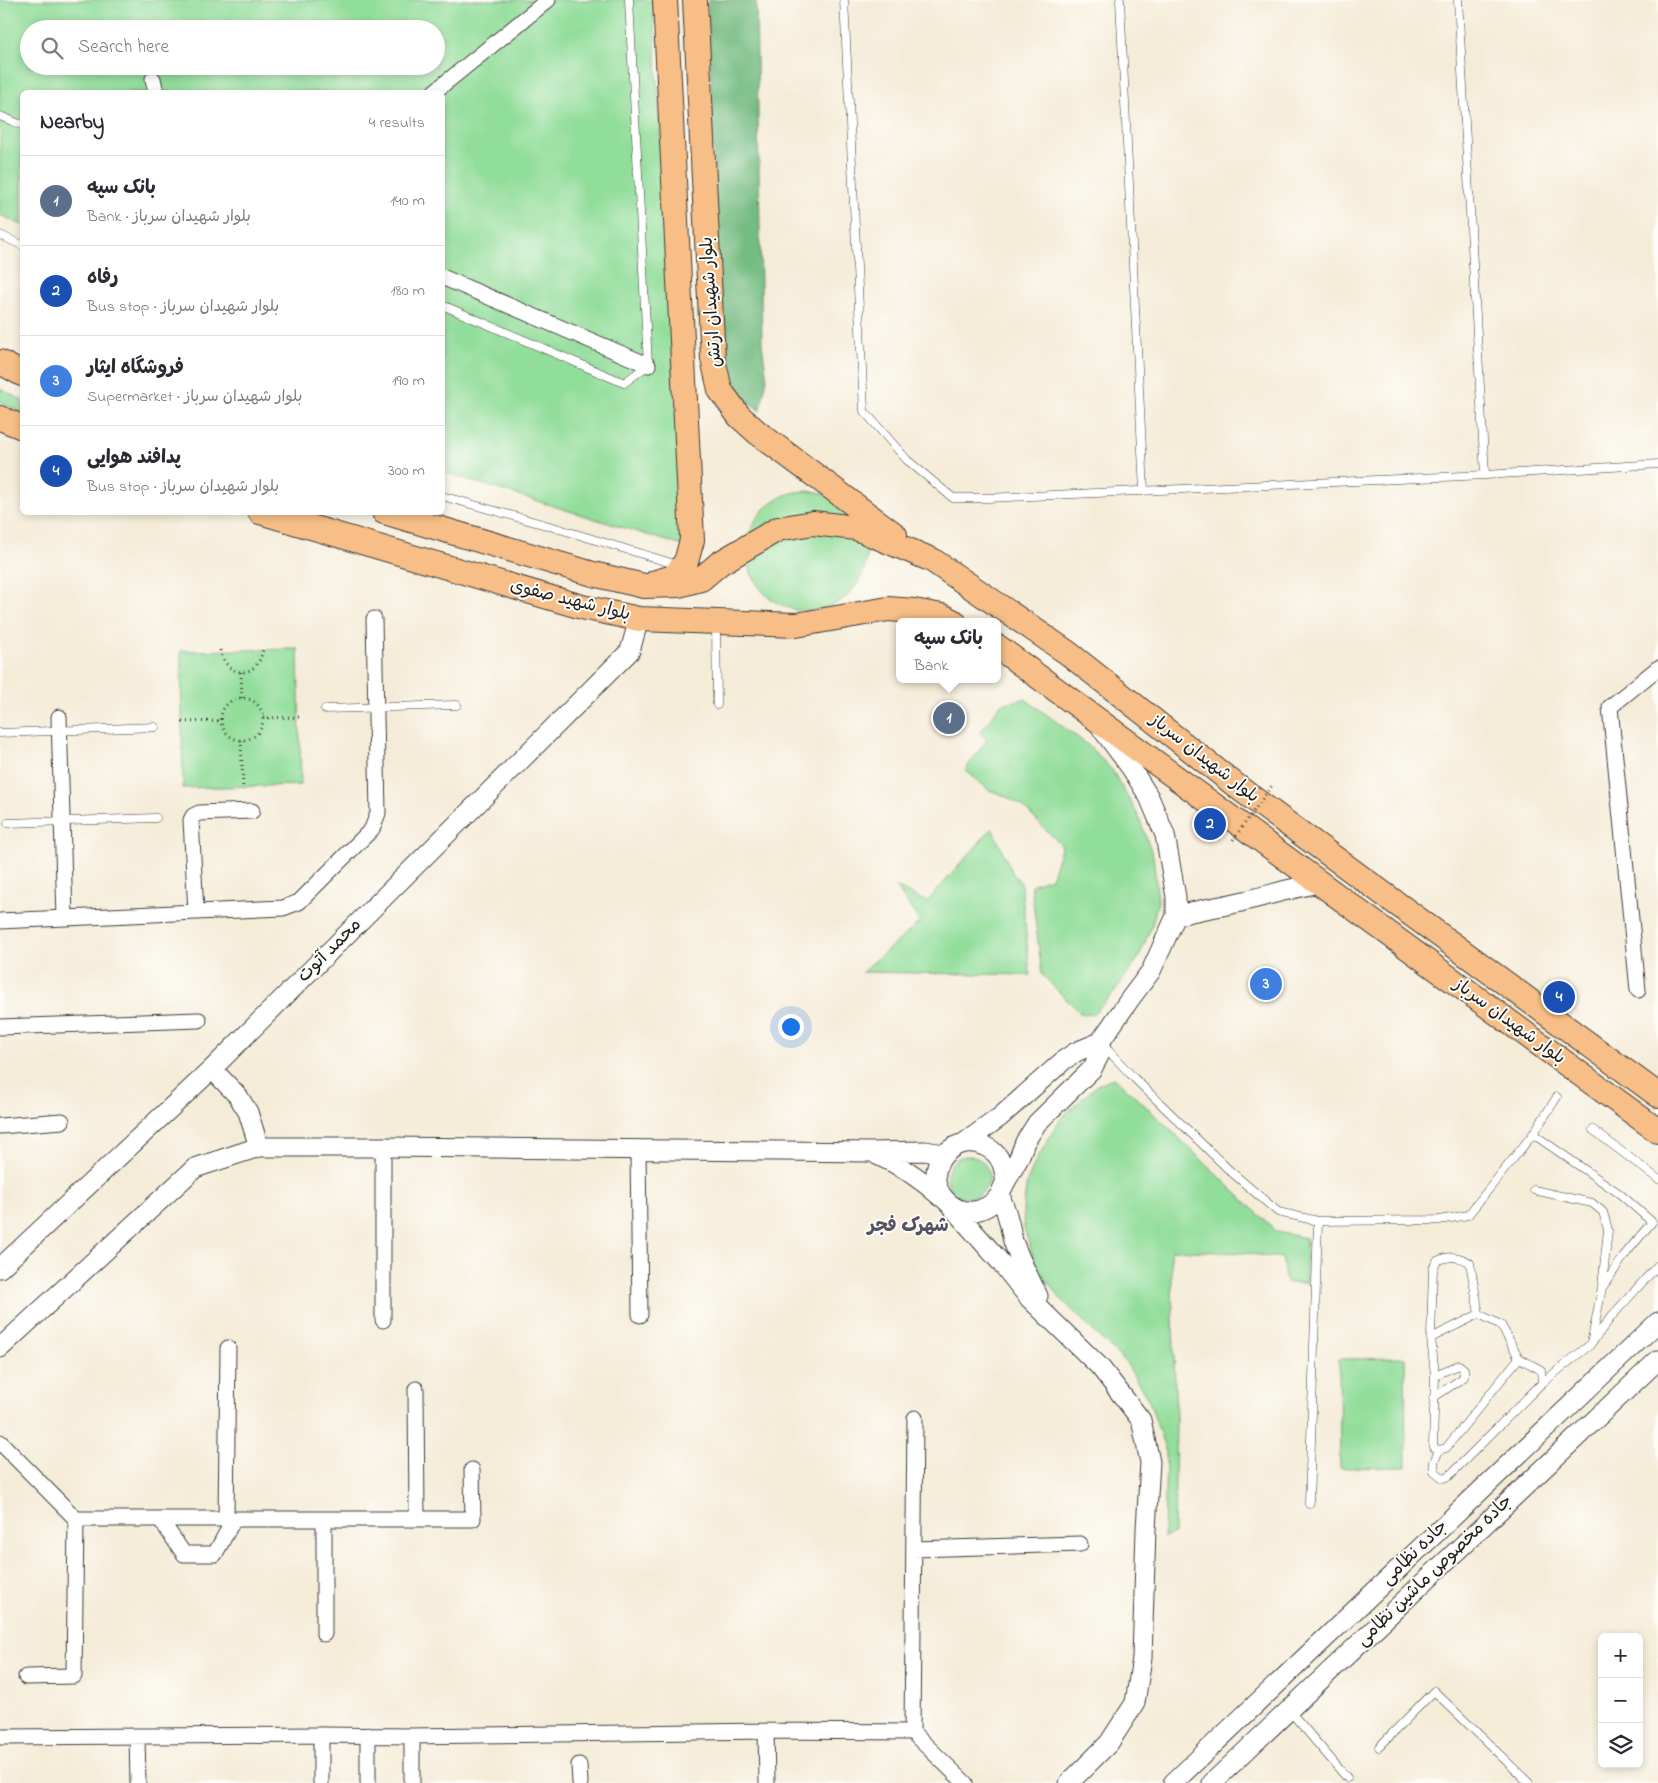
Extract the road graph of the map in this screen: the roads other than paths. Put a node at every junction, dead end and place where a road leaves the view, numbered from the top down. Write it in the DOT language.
graph roads {
  1 [pos="548,0"];
  2 [pos="630,0"];
  3 [pos="665,0"];
  4 [pos="695,0"];
  5 [pos="844,0"];
  6 [pos="1120,0"];
  7 [pos="1458,0"];
  8 [pos="436,90"];
  9 [pos="0,116"];
  10 [pos="20,124"];
  11 [pos="0,235"];
  12 [pos="20,244"];
  13 [pos="445,278"];
  14 [pos="445,306"];
  15 [pos="0,362"];
  16 [pos="648,366"];
  17 [pos="20,373"];
  18 [pos="0,418"];
  19 [pos="20,426"];
  20 [pos="1658,464"];
  21 [pos="1485,475"];
  22 [pos="1144,491"];
  23 [pos="445,497"];
  24 [pos="270,515"];
  25 [pos="394,515"];
  26 [pos="932,560"];
  27 [pos="720,563"];
  28 [pos="682,566"];
  29 [pos="644,586"];
  30 [pos="946,618"];
  31 [pos="374,619"];
  32 [pos="640,619"];
  33 [pos="716,623"];
  34 [pos="1001,648"];
  35 [pos="1658,668"];
  36 [pos="457,705"];
  37 [pos="717,706"];
  38 [pos="376,707"];
  39 [pos="325,710"];
  40 [pos="1088,713"];
  41 [pos="59,724"];
  42 [pos="155,727"];
  43 [pos="0,733"];
  44 [pos="252,810"];
  45 [pos="156,818"];
  46 [pos="62,822"];
  47 [pos="8,823"];
  48 [pos="1320,883"];
  49 [pos="196,912"];
  50 [pos="1176,916"];
  51 [pos="64,918"];
  52 [pos="0,921"];
  53 [pos="1638,990"];
  54 [pos="199,1020"];
  55 [pos="0,1027"];
  56 [pos="1100,1042"];
  57 [pos="212,1069"];
  58 [pos="1658,1095"];
  59 [pos="1557,1097"];
  60 [pos="62,1121"];
  61 [pos="0,1126"];
  62 [pos="1593,1130"];
  63 [pos="1658,1131"];
  64 [pos="1533,1134"];
  65 [pos="964,1143"];
  66 [pos="383,1146"];
  67 [pos="259,1148"];
  68 [pos="638,1150"];
  69 [pos="871,1152"];
  70 [pos="944,1154"];
  71 [pos="1658,1179"];
  72 [pos="1003,1188"];
  73 [pos="1534,1190"];
  74 [pos="947,1202"];
  75 [pos="1318,1221"];
  76 [pos="1652,1222"];
  77 [pos="1658,1228"];
  78 [pos="1658,1265"];
  79 [pos="0,1268"];
  80 [pos="1602,1288"];
  81 [pos="1479,1314"];
  82 [pos="640,1315"];
  83 [pos="1049,1317"];
  84 [pos="383,1320"];
  85 [pos="1658,1322"];
  86 [pos="1431,1338"];
  87 [pos="1592,1344"];
  88 [pos="0,1348"];
  89 [pos="228,1348"];
  90 [pos="1519,1358"];
  91 [pos="1658,1360"];
  92 [pos="1435,1375"];
  93 [pos="1542,1383"];
  94 [pos="416,1388"];
  95 [pos="1433,1398"];
  96 [pos="915,1418"];
  97 [pos="0,1442"];
  98 [pos="1439,1450"];
  99 [pos="472,1470"];
  100 [pos="1309,1504"];
  101 [pos="76,1519"];
  102 [pos="160,1519"];
  103 [pos="230,1519"];
  104 [pos="324,1519"];
  105 [pos="417,1519"];
  106 [pos="1080,1544"];
  107 [pos="914,1548"];
  108 [pos="324,1634"];
  109 [pos="26,1677"];
  110 [pos="1289,1710"];
  111 [pos="766,1732"];
  112 [pos="912,1732"];
  113 [pos="321,1735"];
  114 [pos="368,1735"];
  115 [pos="0,1736"];
  116 [pos="137,1736"];
  117 [pos="412,1736"];
  118 [pos="1379,1747"];
  119 [pos="579,1765"];
  120 [pos="1347,1778"];
  121 [pos="138,1783"];
  122 [pos="321,1783"];
  123 [pos="368,1783"];
  124 [pos="412,1783"];
  125 [pos="580,1783"];
  126 [pos="767,1783"];
  127 [pos="965,1783"];
  128 [pos="1069,1783"];
  129 [pos="1173,1783"];
  130 [pos="1212,1783"];
  131 [pos="1529,1783"];
  1 -- 8 [label="street"];
  2 -- 16 [label="lane"];
  3 -- 28 [label="main road, بلوار شهیدان ارتش"];
  4 -- 26 [label="main road, بلوار شهیدان ارتش"];
  5 -- 22 [label="lane"];
  6 -- 22 [label="lane"];
  7 -- 21 [label="lane"];
  9 -- 10 [label="lane"];
  11 -- 12 [label="lane"];
  13 -- 16 [label="street"];
  14 -- 16 [label="lane"];
  15 -- 17 [label="main road"];
  18 -- 19 [label="main road"];
  20 -- 21 [label="lane"];
  21 -- 22 [label="lane"];
  23 -- 28 [label="lane"];
  24 -- 32 [label="main road, بلوار شهید صفوی"];
  25 -- 29 [label="main road, بلوار شهید صفوی"];
  26 -- 27 [label="main road, بلوار شهیدان سرباز"];
  26 -- 58 [label="main road, بلوار شهیدان سرباز"];
  27 -- 29 [label="main road, بلوار شهید صفوی"];
  28 -- 29 [label="main road"];
  30 -- 33 [label="main road, بلوار شهید صفوی"];
  31 -- 38 [label="street"];
  32 -- 33 [label="main road, بلوار شهید صفوی"];
  32 -- 57 [label="street, محمد آتوت"];
  33 -- 37 [label="lane"];
  34 -- 40 [label="main road, بلوار شهیدان سرباز"];
  35 -- 53 [label="street"];
  36 -- 38 [label="lane"];
  38 -- 39 [label="lane"];
  38 -- 49 [label="street"];
  40 -- 48 [label="main road, بلوار شهیدان سرباز"];
  40 -- 50 [label="street"];
  41 -- 42 [label="lane"];
  41 -- 43 [label="lane"];
  41 -- 46 [label="street"];
  44 -- 49 [label="street"];
  45 -- 46 [label="lane"];
  46 -- 47 [label="lane"];
  46 -- 51 [label="street"];
  48 -- 50 [label="street"];
  48 -- 63 [label="main road, بلوار شهیدان سرباز"];
  49 -- 51 [label="street"];
  50 -- 56 [label="street"];
  51 -- 52 [label="street"];
  54 -- 55 [label="street"];
  56 -- 65 [label="street"];
  56 -- 72 [label="street"];
  56 -- 75 [label="lane"];
  57 -- 67 [label="street"];
  57 -- 79 [label="street, محمد آتوت"];
  59 -- 64 [label="lane"];
  60 -- 61 [label="street"];
  62 -- 71 [label="lane"];
  64 -- 75 [label="lane"];
  64 -- 76 [label="lane"];
  65 -- 70 [label="street"];
  65 -- 72 [label="street"];
  66 -- 67 [label="street"];
  66 -- 68 [label="street"];
  66 -- 84 [label="street"];
  67 -- 88 [label="street"];
  68 -- 69 [label="street"];
  68 -- 82 [label="street"];
  69 -- 70 [label="street"];
  69 -- 74 [label="street"];
  70 -- 74 [label="street"];
  72 -- 74 [label="street"];
  72 -- 83 [label="street"];
  73 -- 80 [label="lane"];
  74 -- 83 [label="street"];
  75 -- 100 [label="lane"];
  76 -- 77 [label="lane"];
  76 -- 80 [label="lane"];
  78 -- 87 [label="lane"];
  80 -- 87 [label="lane"];
  81 -- 86 [label="lane"];
  81 -- 86 [label="lane"];
  81 -- 90 [label="lane"];
  83 -- 128 [label="street"];
  85 -- 129 [label="street, جاده نظامی"];
  86 -- 92 [label="lane"];
  87 -- 93 [label="lane"];
  89 -- 103 [label="street"];
  90 -- 93 [label="lane"];
  90 -- 98 [label="lane"];
  91 -- 110 [label="street, جاده مخصوص ماشین نظامی"];
  92 -- 95 [label="lane"];
  92 -- 95 [label="lane"];
  93 -- 98 [label="lane"];
  94 -- 105 [label="street"];
  95 -- 98 [label="lane"];
  96 -- 107 [label="street"];
  97 -- 101 [label="street"];
  99 -- 105 [label="street"];
  101 -- 102 [label="street"];
  101 -- 109 [label="street"];
  102 -- 103 [label="street"];
  102 -- 103 [label="street"];
  103 -- 104 [label="street"];
  104 -- 105 [label="street"];
  104 -- 108 [label="street"];
  106 -- 107 [label="street"];
  107 -- 112 [label="street"];
  110 -- 120 [label="lane"];
  110 -- 130 [label="street, جاده مخصوص ماشین نظامی"];
  111 -- 112 [label="street"];
  111 -- 117 [label="street"];
  111 -- 126 [label="street"];
  112 -- 127 [label="street"];
  113 -- 114 [label="street"];
  113 -- 116 [label="street"];
  113 -- 122 [label="street"];
  114 -- 117 [label="street"];
  114 -- 123 [label="street"];
  115 -- 116 [label="street"];
  116 -- 121 [label="street"];
  117 -- 124 [label="street"];
  118 -- 131 [label="lane"];
  119 -- 125 [label="street"];
}
